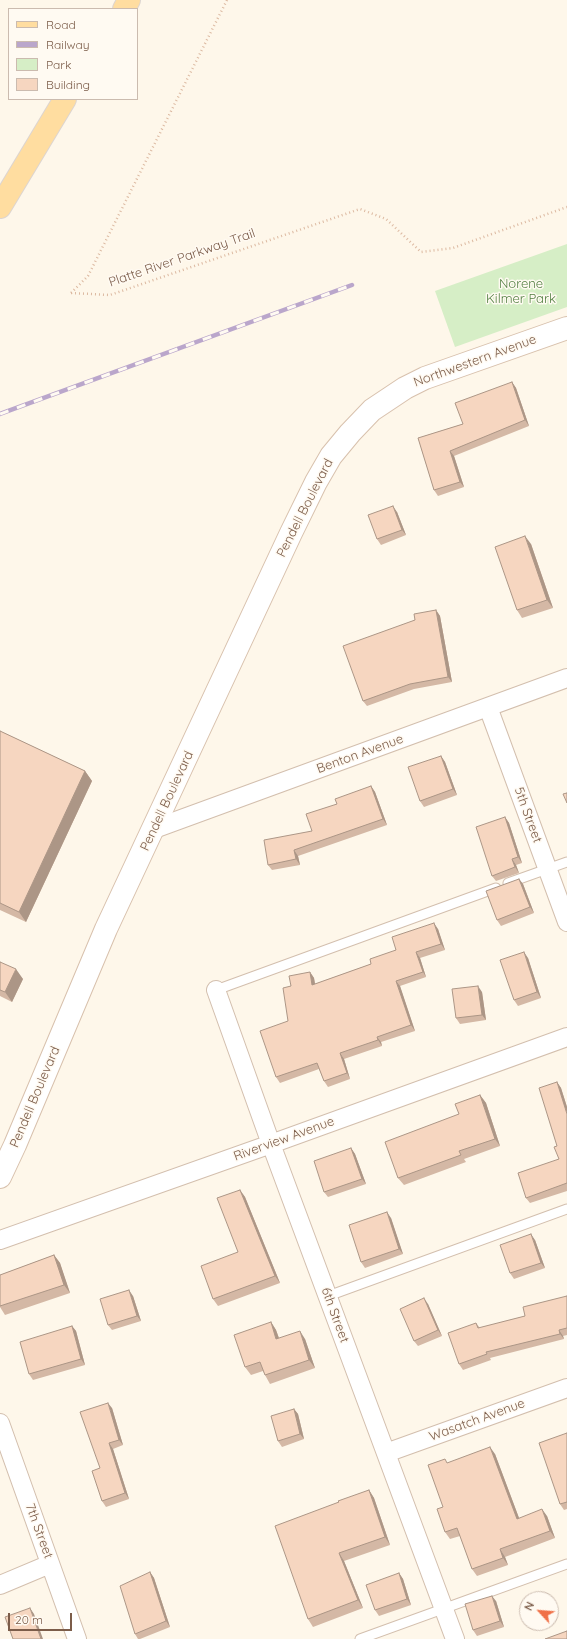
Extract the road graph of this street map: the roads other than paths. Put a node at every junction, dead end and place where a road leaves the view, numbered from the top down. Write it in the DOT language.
graph roads {
  1 [pos="64,100"];
  2 [pos="0,207"];
  3 [pos="567,328"];
  4 [pos="350,433"];
  5 [pos="567,678"];
  6 [pos="488,707"];
  7 [pos="154,829"];
  8 [pos="567,862"];
  9 [pos="548,869"];
  10 [pos="567,922"];
  11 [pos="216,990"];
  12 [pos="567,1037"];
  13 [pos="271,1144"];
  14 [pos="0,1177"];
  15 [pos="567,1209"];
  16 [pos="0,1240"];
  17 [pos="328,1296"];
  18 [pos="567,1388"];
  19 [pos="0,1423"];
  20 [pos="386,1453"];
  21 [pos="50,1564"];
  22 [pos="567,1564"];
  23 [pos="0,1585"];
  24 [pos="444,1608"];
  25 [pos="77,1639"];
  26 [pos="360,1639"];
  27 [pos="455,1639"];
  1 -- 2 [label="main road"];
  3 -- 4 [label="street, Northwestern Avenue"];
  4 -- 7 [label="street, Pendell Boulevard"];
  5 -- 6 [label="street, Benton Avenue"];
  6 -- 7 [label="street, Benton Avenue"];
  6 -- 9 [label="street, 5th Street"];
  7 -- 14 [label="street, Pendell Boulevard"];
  8 -- 9 [label="lane"];
  9 -- 10 [label="street, 5th Street"];
  9 -- 11 [label="lane"];
  11 -- 13 [label="street, 6th Street"];
  12 -- 13 [label="street, Riverview Avenue"];
  13 -- 16 [label="street, Riverview Avenue"];
  13 -- 17 [label="street, 6th Street"];
  15 -- 17 [label="lane"];
  17 -- 20 [label="street, 6th Street"];
  18 -- 20 [label="street, Wasatch Avenue"];
  19 -- 21 [label="street, 7th Street"];
  20 -- 24 [label="street, 6th Street"];
  21 -- 23 [label="street"];
  21 -- 25 [label="street, 7th Street"];
  22 -- 24 [label="lane"];
  24 -- 26 [label="lane"];
  24 -- 27 [label="street, 6th Street"];
}
